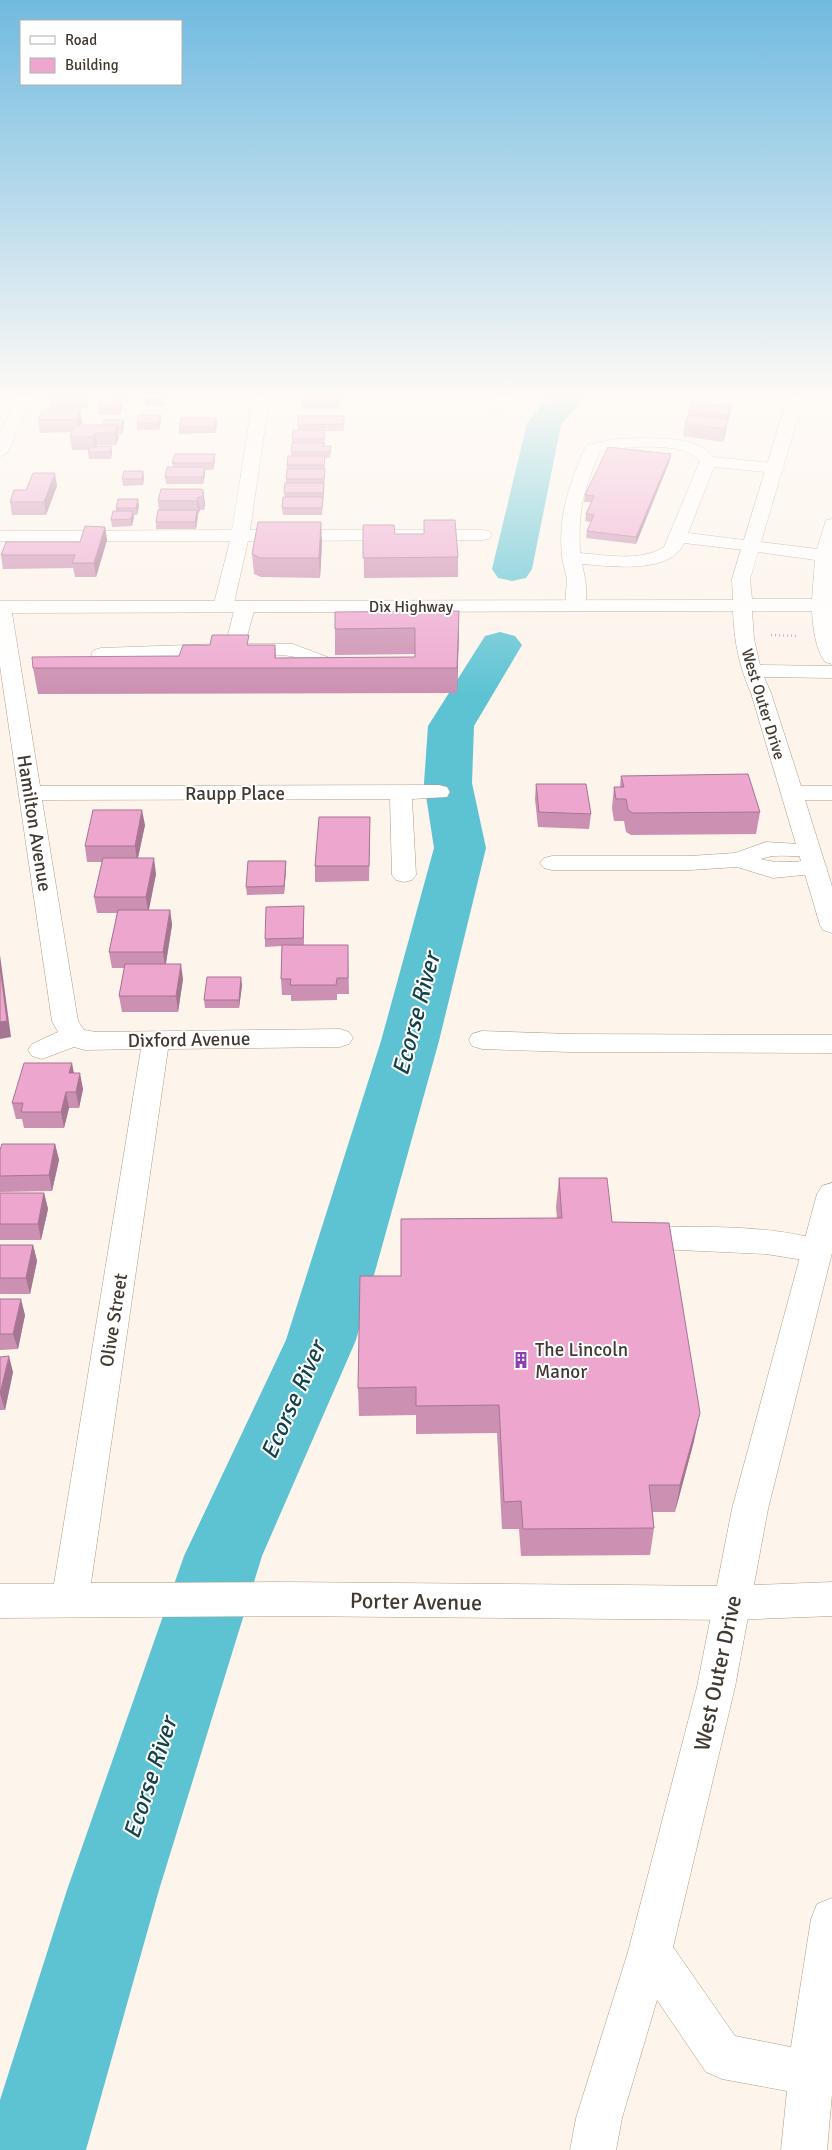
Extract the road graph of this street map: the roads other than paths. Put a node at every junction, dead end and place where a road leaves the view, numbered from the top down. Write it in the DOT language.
graph roads {
  1 [pos="247,493"];
  2 [pos="575,493"];
  3 [pos="695,493"];
  4 [pos="768,493"];
  5 [pos="831,531"];
  6 [pos="483,535"];
  7 [pos="0,536"];
  8 [pos="240,536"];
  9 [pos="678,537"];
  10 [pos="752,546"];
  11 [pos="825,556"];
  12 [pos="571,558"];
  13 [pos="827,605"];
  14 [pos="575,606"];
  15 [pos="742,606"];
  16 [pos="0,607"];
  17 [pos="224,607"];
  18 [pos="245,607"];
  19 [pos="234,650"];
  20 [pos="101,654"];
  21 [pos="832,658"];
  22 [pos="362,664"];
  23 [pos="751,671"];
  24 [pos="832,672"];
  25 [pos="401,792"];
  26 [pos="439,792"];
  27 [pos="31,793"];
  28 [pos="792,793"];
  29 [pos="832,793"];
  30 [pos="811,859"];
  31 [pos="552,863"];
  32 [pos="404,875"];
  33 [pos="832,925"];
  34 [pos="74,1036"];
  35 [pos="340,1038"];
  36 [pos="156,1039"];
  37 [pos="482,1040"];
  38 [pos="832,1044"];
  39 [pos="42,1050"];
  40 [pos="832,1194"];
  41 [pos="607,1236"];
  42 [pos="816,1250"];
  43 [pos="832,1599"];
  44 [pos="0,1601"];
  45 [pos="70,1602"];
  46 [pos="732,1603"];
  47 [pos="832,1919"];
  48 [pos="650,1952"];
  49 [pos="821,2075"];
  50 [pos="593,2150"];
  51 [pos="804,2150"];
  1 -- 8 [label="main road"];
  2 -- 12 [label="main road"];
  3 -- 9 [label="main road"];
  4 -- 10 [label="main road, West Outer Drive"];
  5 -- 11 [label="main road"];
  6 -- 8 [label="main road"];
  7 -- 8 [label="main road"];
  8 -- 17 [label="main road"];
  9 -- 10 [label="main road"];
  9 -- 12 [label="main road"];
  10 -- 11 [label="main road"];
  10 -- 15 [label="main road, West Outer Drive"];
  11 -- 13 [label="main road"];
  12 -- 14 [label="main road"];
  13 -- 15 [label="main road, Dix Highway"];
  13 -- 21 [label="main road"];
  14 -- 15 [label="main road, Dix Highway"];
  14 -- 18 [label="main road, Dix Highway"];
  15 -- 23 [label="main road, West Outer Drive"];
  16 -- 17 [label="main road, Dix Highway"];
  16 -- 27 [label="main road, Hamilton Avenue"];
  17 -- 18 [label="main road, Dix Highway"];
  18 -- 19 [label="main road"];
  19 -- 20 [label="main road"];
  19 -- 22 [label="main road"];
  23 -- 24 [label="main road"];
  23 -- 28 [label="main road, West Outer Drive"];
  25 -- 26 [label="main road, Raupp Place"];
  25 -- 27 [label="main road, Raupp Place"];
  25 -- 32 [label="main road"];
  27 -- 34 [label="main road, Hamilton Avenue"];
  28 -- 29 [label="main road"];
  28 -- 30 [label="main road, West Outer Drive"];
  30 -- 31 [label="main road"];
  30 -- 33 [label="main road, West Outer Drive"];
  34 -- 36 [label="main road, Dixford Avenue"];
  34 -- 39 [label="main road"];
  35 -- 36 [label="main road, Dixford Avenue"];
  36 -- 45 [label="main road, Olive Street"];
  37 -- 38 [label="main road"];
  40 -- 42 [label="main road, West Outer Drive"];
  41 -- 42 [label="main road"];
  42 -- 46 [label="main road, West Outer Drive"];
  43 -- 46 [label="main road, Porter Avenue"];
  44 -- 45 [label="main road, Porter Avenue"];
  45 -- 46 [label="main road, Porter Avenue"];
  46 -- 48 [label="main road, West Outer Drive"];
  47 -- 49 [label="main road"];
  48 -- 49 [label="main road"];
  48 -- 50 [label="main road, West Outer Drive"];
  49 -- 51 [label="main road"];
}
